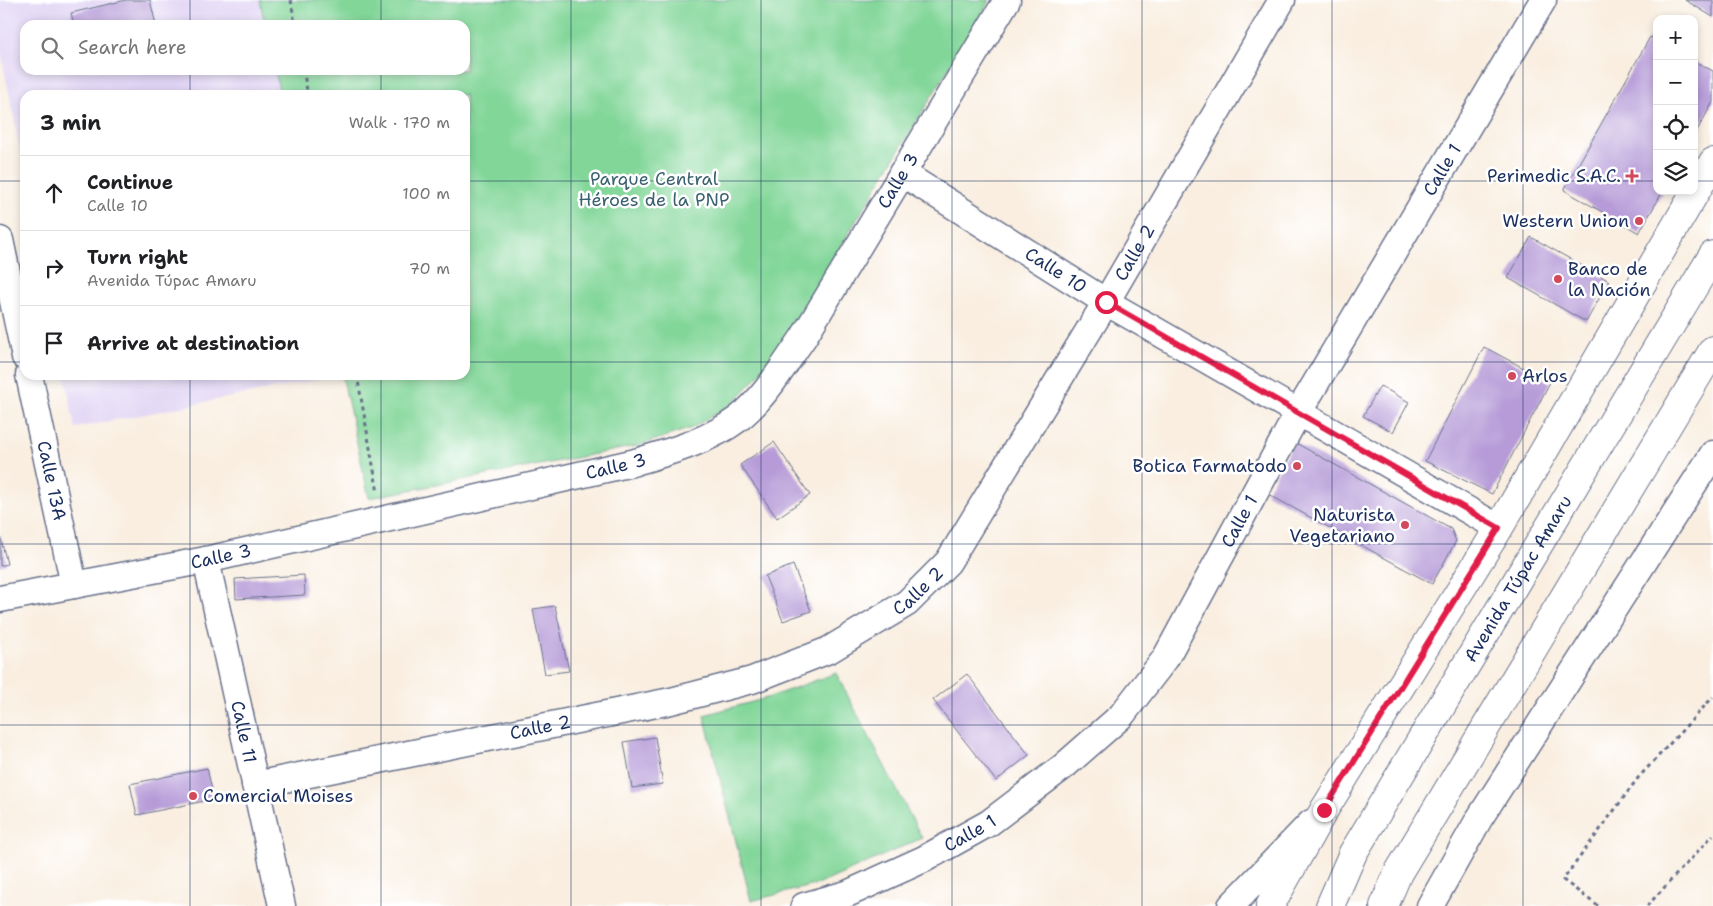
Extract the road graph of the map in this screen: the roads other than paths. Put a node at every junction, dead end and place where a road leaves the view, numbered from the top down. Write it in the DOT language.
graph roads {
  1 [pos="1007,0"];
  2 [pos="1282,0"];
  3 [pos="1543,0"];
  4 [pos="1713,162"];
  5 [pos="902,173"];
  6 [pos="0,240"];
  7 [pos="1713,255"];
  8 [pos="1106,302"];
  9 [pos="20,334"];
  10 [pos="1713,350"];
  11 [pos="30,380"];
  12 [pos="1298,412"];
  13 [pos="1713,454"];
  14 [pos="1499,528"];
  15 [pos="206,560"];
  16 [pos="74,585"];
  17 [pos="0,599"];
  18 [pos="255,784"];
  19 [pos="1324,810"];
  20 [pos="282,906"];
  21 [pos="804,906"];
  22 [pos="1231,906"];
  23 [pos="1270,906"];
  24 [pos="1330,906"];
  25 [pos="1384,906"];
  26 [pos="1430,906"];
  1 -- 5 [label="street, Calle 3"];
  2 -- 8 [label="street, Calle 2"];
  3 -- 12 [label="street, Calle 1"];
  4 -- 14 [label="main road"];
  5 -- 8 [label="street, Calle 10"];
  5 -- 15 [label="street, Calle 3"];
  6 -- 9 [label="street"];
  7 -- 24 [label="main road, Avenida Túpac Amaru"];
  8 -- 12 [label="street, Calle 10"];
  8 -- 18 [label="street, Calle 2"];
  10 -- 25 [label="main road"];
  11 -- 16 [label="street, Calle 13A"];
  12 -- 14 [label="street, Calle 10"];
  12 -- 21 [label="street, Calle 1"];
  13 -- 26 [label="street"];
  14 -- 19 [label="main road"];
  15 -- 16 [label="street, Calle 3"];
  15 -- 18 [label="street, Calle 11"];
  16 -- 17 [label="street, Calle 3"];
  18 -- 20 [label="street, Calle 11"];
  19 -- 22 [label="street"];
  19 -- 23 [label="main road"];
}
